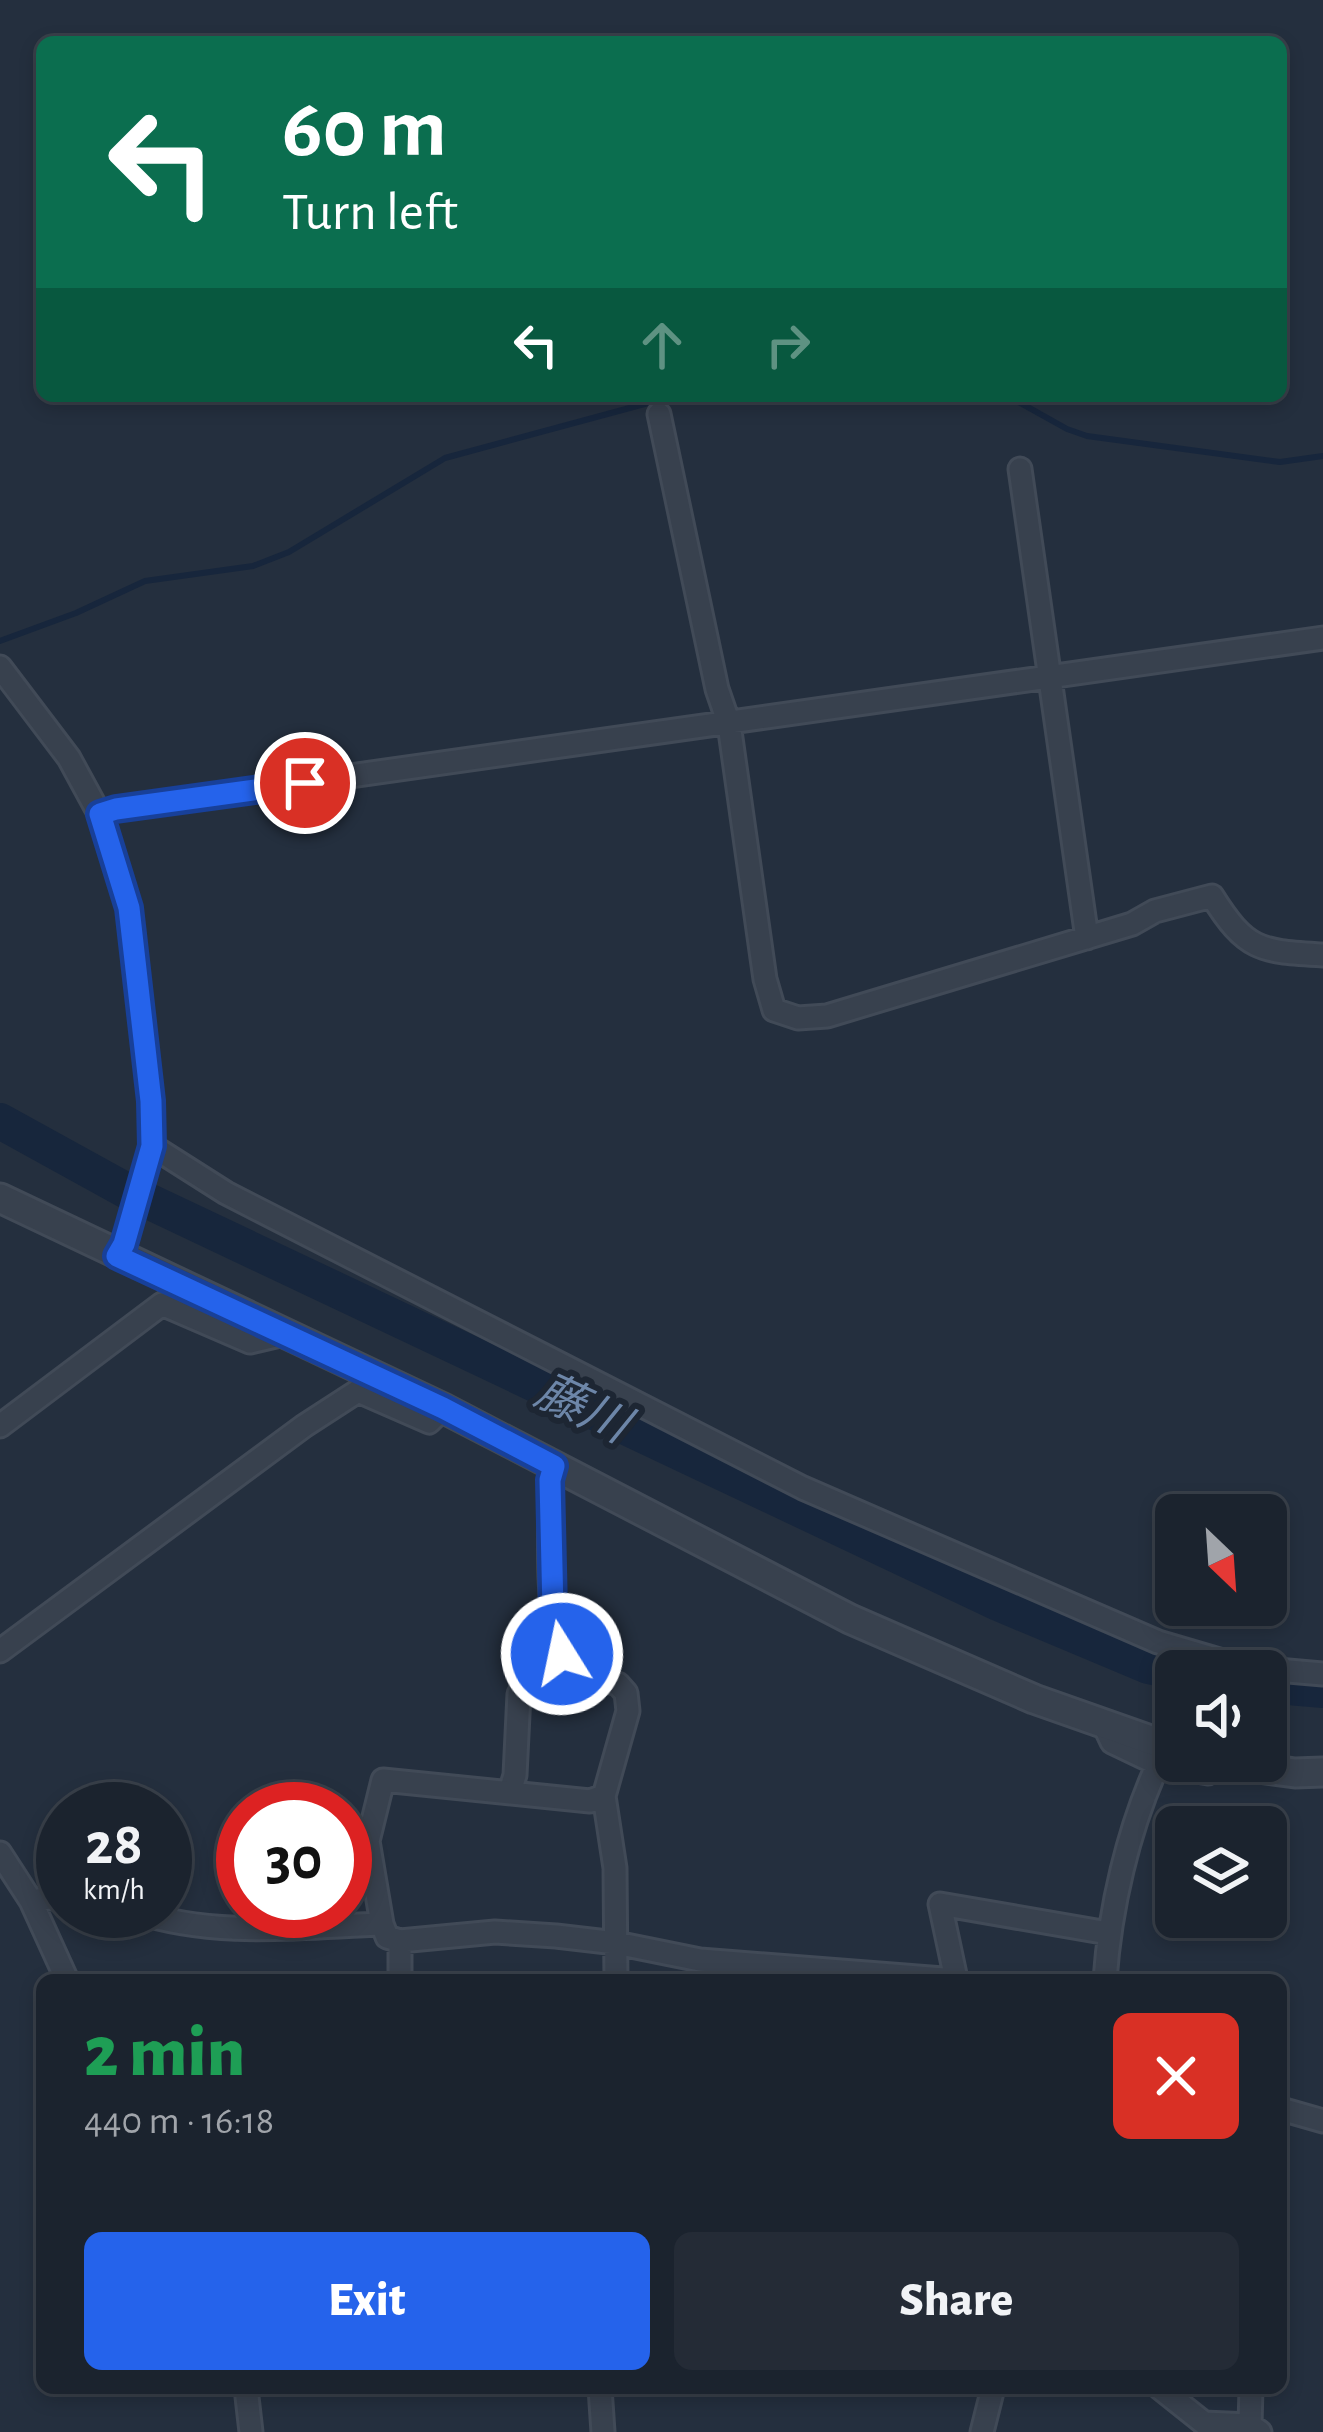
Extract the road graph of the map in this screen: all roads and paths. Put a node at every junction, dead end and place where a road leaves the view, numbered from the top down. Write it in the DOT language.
graph roads {
  1 [pos="659,414"];
  2 [pos="1020,469"];
  3 [pos="1323,638"];
  4 [pos="0,668"];
  5 [pos="1050,678"];
  6 [pos="729,724"];
  7 [pos="100,814"];
  8 [pos="1087,938"];
  9 [pos="1323,955"];
  10 [pos="150,1153"];
  11 [pos="0,1198"];
  12 [pos="121,1250"];
  13 [pos="284,1334"];
  14 [pos="443,1408"];
  15 [pos="0,1426"];
  16 [pos="554,1466"];
  17 [pos="0,1651"];
  18 [pos="567,1665"];
  19 [pos="1323,1674"];
  20 [pos="1155,1750"];
  21 [pos="1287,1772"];
  22 [pos="1323,1772"];
  23 [pos="1155,1776"];
  24 [pos="510,1792"];
  25 [pos="604,1796"];
  26 [pos="372,1807"];
  27 [pos="0,1853"];
  28 [pos="372,1892"];
  29 [pos="36,1900"];
  30 [pos="31,1901"];
  31 [pos="192,1923"];
  32 [pos="382,1924"];
  33 [pos="1108,1934"];
  34 [pos="400,1941"];
  35 [pos="616,1943"];
  36 [pos="701,1970"];
  37 [pos="64,1974"];
  38 [pos="400,1974"];
  39 [pos="616,1974"];
  40 [pos="803,1974"];
  41 [pos="955,1974"];
  42 [pos="1105,1974"];
  43 [pos="1287,2111"];
  44 [pos="1323,2121"];
  45 [pos="247,2394"];
  46 [pos="600,2394"];
  47 [pos="992,2394"];
  48 [pos="1168,2394"];
  49 [pos="1252,2394"];
  50 [pos="1255,2428"];
  51 [pos="250,2432"];
  52 [pos="603,2432"];
  53 [pos="982,2432"];
  1 -- 6 [label="street"];
  2 -- 5 [label="street"];
  3 -- 5 [label="street"];
  4 -- 7 [label="street"];
  5 -- 6 [label="street"];
  5 -- 8 [label="street"];
  6 -- 7 [label="street"];
  6 -- 8 [label="street"];
  7 -- 10 [label="street"];
  8 -- 9 [label="street"];
  10 -- 12 [label="street"];
  10 -- 19 [label="street"];
  11 -- 12 [label="street"];
  12 -- 13 [label="street"];
  13 -- 14 [label="street"];
  13 -- 15 [label="street"];
  14 -- 16 [label="street"];
  14 -- 17 [label="street"];
  16 -- 18 [label="street"];
  16 -- 20 [label="street"];
  18 -- 24 [label="street"];
  18 -- 25 [label="street"];
  21 -- 22 [label="street"];
  23 -- 33 [label="street"];
  24 -- 25 [label="street"];
  24 -- 26 [label="street"];
  25 -- 35 [label="street"];
  27 -- 30 [label="street"];
  28 -- 32 [label="street"];
  29 -- 30 [label="street"];
  30 -- 37 [label="street"];
  31 -- 32 [label="street"];
  32 -- 34 [label="street"];
  33 -- 41 [label="street"];
  33 -- 42 [label="street"];
  34 -- 35 [label="street"];
  34 -- 38 [label="street"];
  35 -- 36 [label="street"];
  35 -- 39 [label="street"];
  36 -- 40 [label="street"];
  43 -- 44 [label="street"];
  45 -- 51 [label="street"];
  46 -- 52 [label="street"];
  47 -- 53 [label="street"];
  48 -- 50 [label="street"];
  49 -- 50 [label="street"];
}
